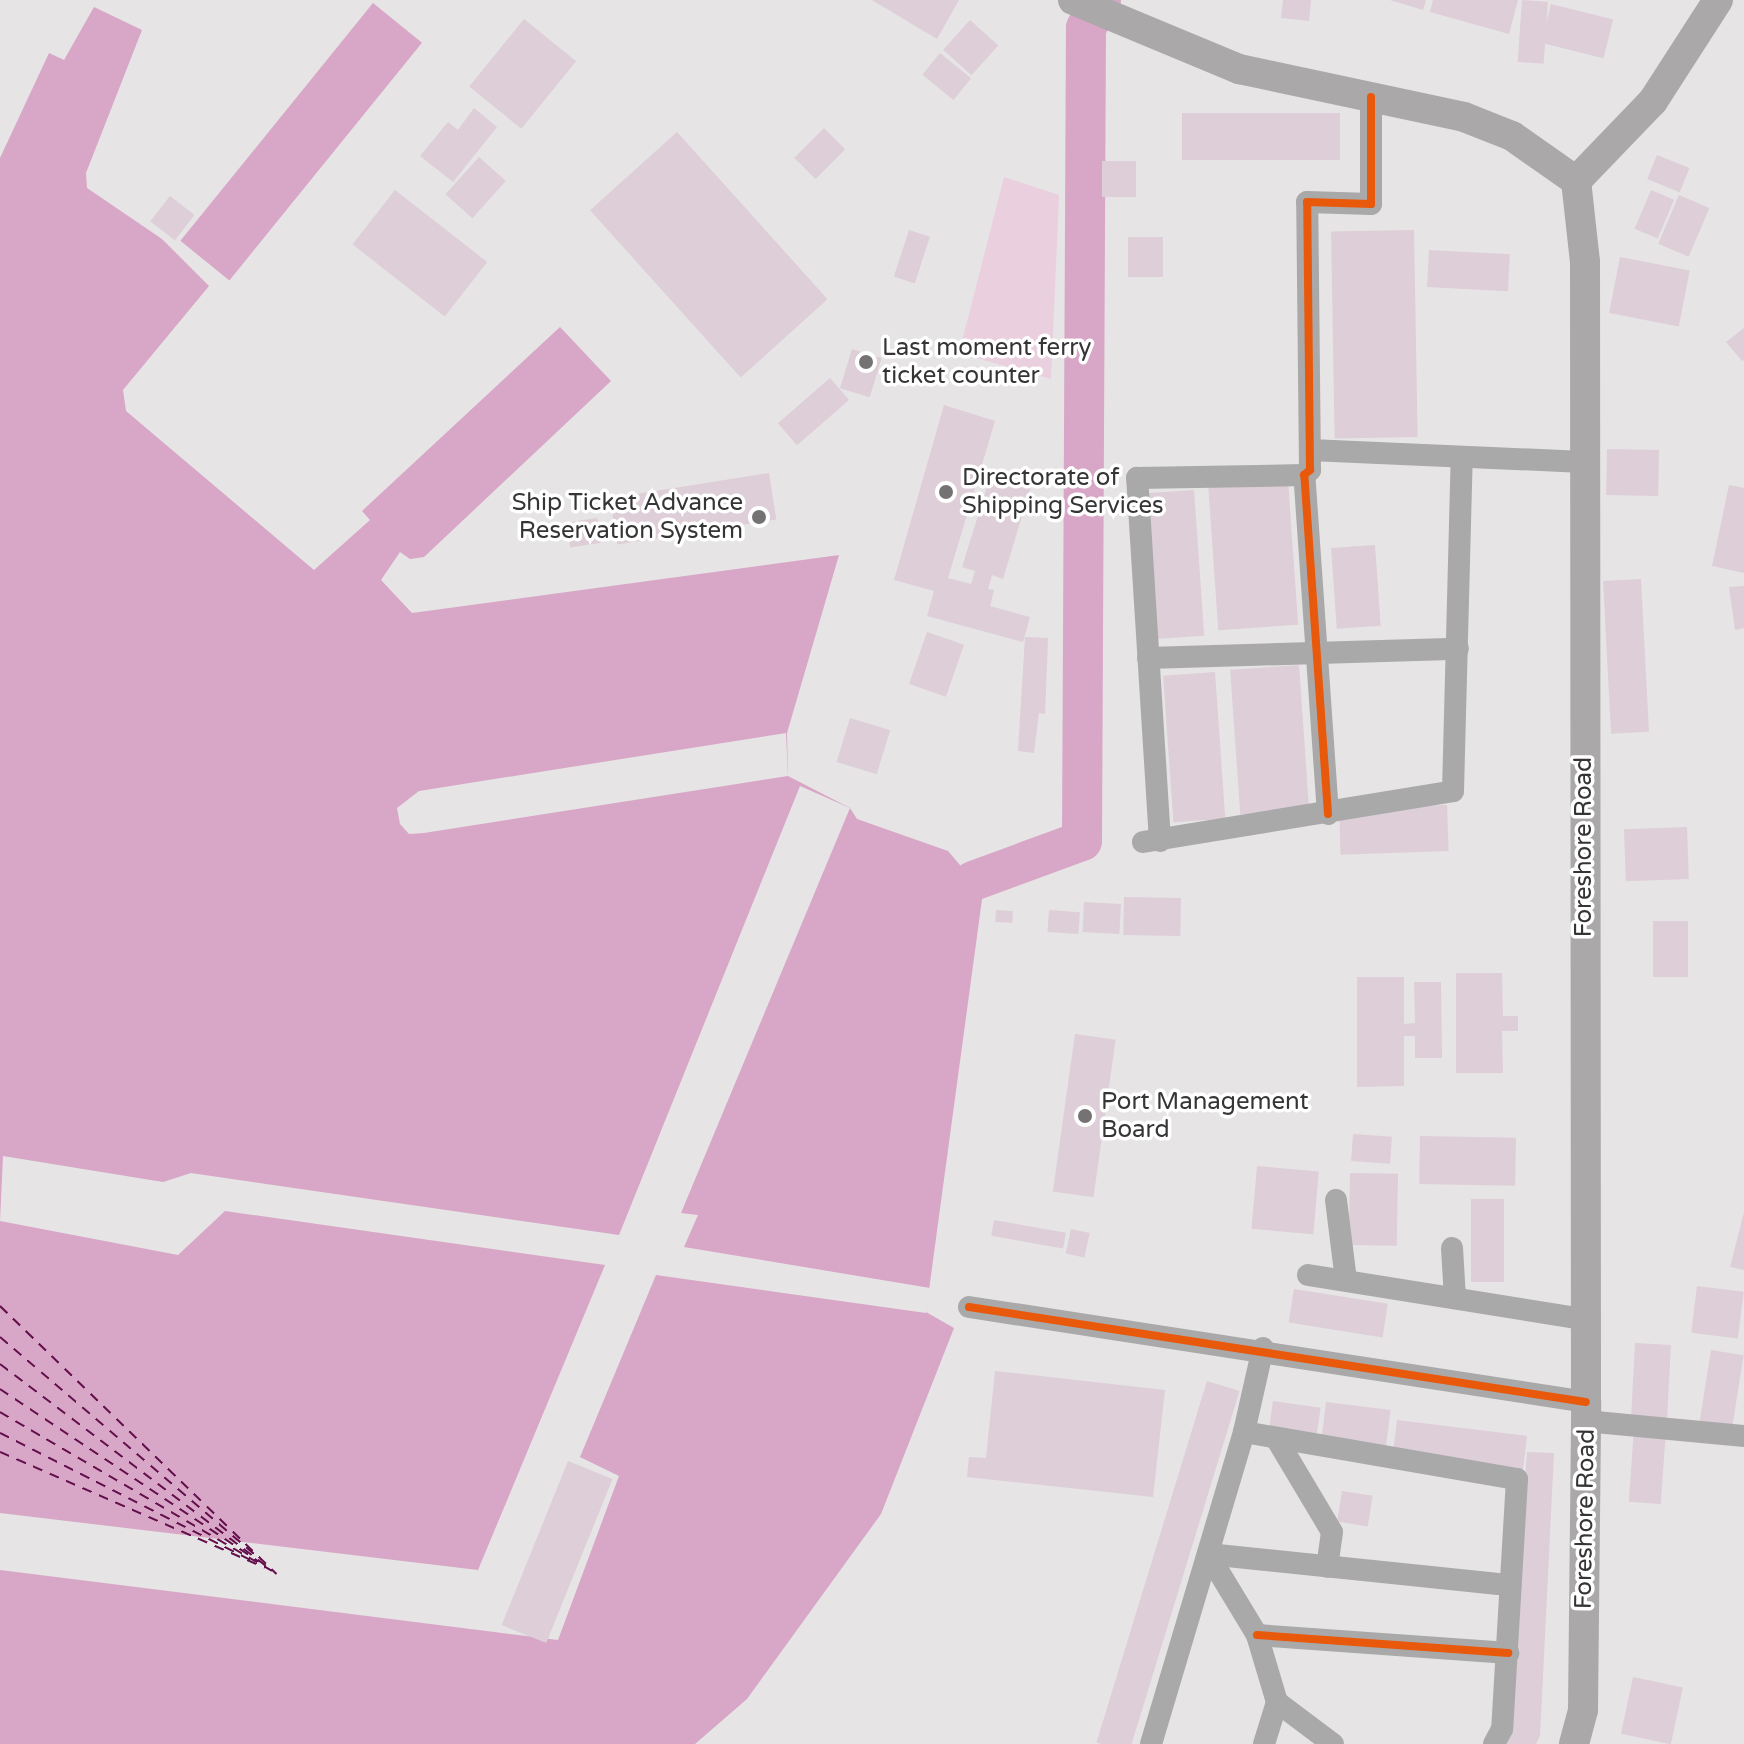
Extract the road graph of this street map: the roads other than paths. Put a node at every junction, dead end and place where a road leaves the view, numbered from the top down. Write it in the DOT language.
graph roads {
  1 [pos="1718,0"];
  2 [pos="1074,1"];
  3 [pos="1371,97"];
  4 [pos="1576,181"];
  5 [pos="1310,450"];
  6 [pos="1462,457"];
  7 [pos="1584,462"];
  8 [pos="1304,475"];
  9 [pos="1458,649"];
  10 [pos="1317,656"];
  11 [pos="1148,658"];
  12 [pos="1328,814"];
  13 [pos="1336,1200"];
  14 [pos="1452,1248"];
  15 [pos="1308,1275"];
  16 [pos="1346,1280"];
  17 [pos="1455,1298"];
  18 [pos="969,1307"];
  19 [pos="1584,1319"];
  20 [pos="1263,1348"];
  21 [pos="1586,1411"];
  22 [pos="1244,1432"];
  23 [pos="1744,1436"];
  24 [pos="1276,1438"];
  25 [pos="1208,1554"];
  26 [pos="1327,1567"];
  27 [pos="1510,1585"];
  28 [pos="1257,1635"];
  29 [pos="1508,1653"];
  30 [pos="1277,1702"];
  31 [pos="1151,1744"];
  32 [pos="1264,1744"];
  33 [pos="1333,1744"];
  34 [pos="1494,1744"];
  35 [pos="1574,1744"];
  1 -- 4 [label="main road"];
  2 -- 3 [label="main road"];
  3 -- 4 [label="main road"];
  3 -- 5 [label="street"];
  4 -- 7 [label="main road, Foreshore Road"];
  5 -- 6 [label="street"];
  5 -- 8 [label="street"];
  6 -- 7 [label="street"];
  6 -- 9 [label="street"];
  7 -- 19 [label="main road, Foreshore Road"];
  8 -- 10 [label="street"];
  8 -- 11 [label="street"];
  9 -- 10 [label="street"];
  9 -- 12 [label="street"];
  10 -- 11 [label="street"];
  10 -- 12 [label="street"];
  11 -- 12 [label="street"];
  13 -- 16 [label="street"];
  14 -- 17 [label="street"];
  15 -- 16 [label="street"];
  16 -- 17 [label="street"];
  17 -- 19 [label="street"];
  18 -- 20 [label="street"];
  19 -- 21 [label="main road, Foreshore Road"];
  20 -- 21 [label="street"];
  20 -- 22 [label="street"];
  21 -- 23 [label="street"];
  21 -- 35 [label="main road, Foreshore Road"];
  22 -- 24 [label="street"];
  22 -- 25 [label="street"];
  24 -- 26 [label="street"];
  24 -- 27 [label="street"];
  25 -- 26 [label="street"];
  25 -- 28 [label="street"];
  25 -- 31 [label="street"];
  26 -- 27 [label="street"];
  27 -- 29 [label="street"];
  28 -- 29 [label="street"];
  28 -- 30 [label="street"];
  29 -- 34 [label="street"];
  30 -- 32 [label="street"];
  30 -- 33 [label="street"];
}
